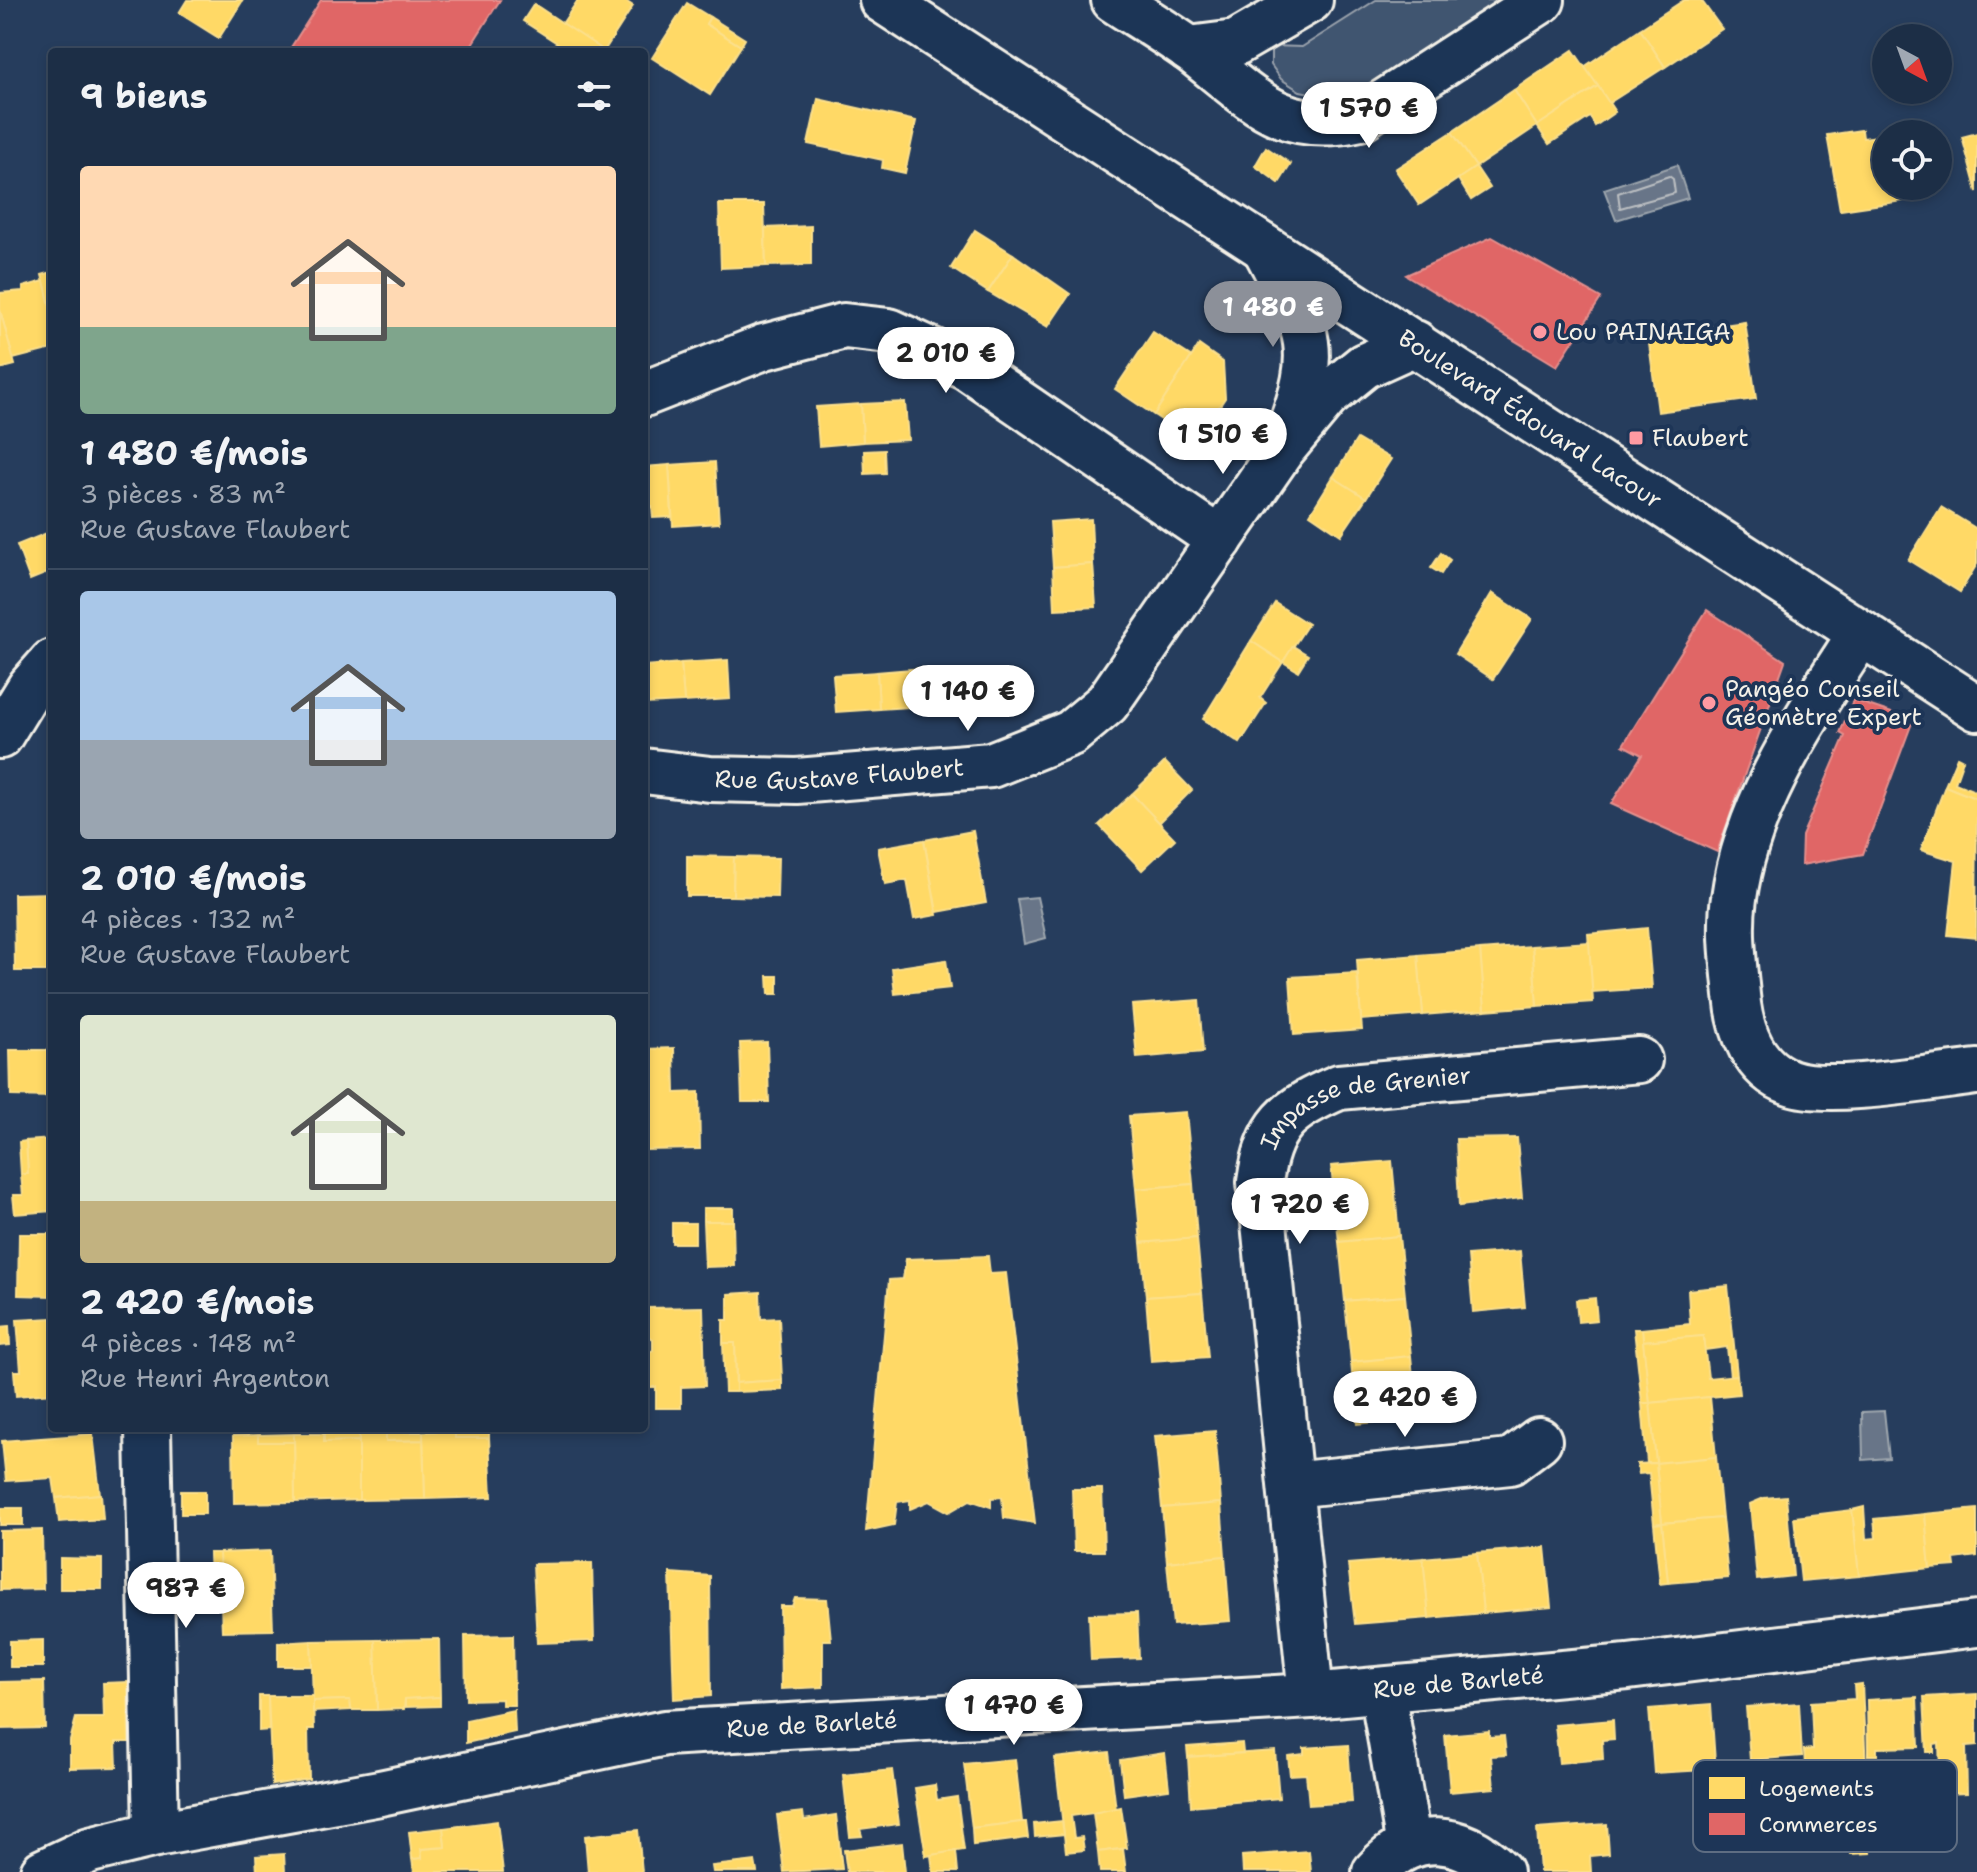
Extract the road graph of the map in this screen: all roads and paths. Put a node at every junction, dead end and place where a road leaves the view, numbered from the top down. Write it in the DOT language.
graph roads {
  1 [pos="884,0"];
  2 [pos="1114,0"];
  3 [pos="1310,0"];
  4 [pos="1542,0"];
  5 [pos="1189,49"];
  6 [pos="1265,248"];
  7 [pos="1415,343"];
  8 [pos="648,392"];
  9 [pos="1281,451"];
  10 [pos="1220,540"];
  11 [pos="1861,633"];
  12 [pos="48,667"];
  13 [pos="1977,708"];
  14 [pos="0,736"];
  15 [pos="648,771"];
  16 [pos="1639,1060"];
  17 [pos="1977,1072"];
  18 [pos="148,1432"];
  19 [pos="1539,1440"];
  20 [pos="1291,1485"];
  21 [pos="1977,1624"];
  22 [pos="1382,1690"];
  23 [pos="1311,1696"];
  24 [pos="156,1834"];
  25 [pos="1409,1846"];
  26 [pos="43,1872"];
  27 [pos="1375,1872"];
  28 [pos="1500,1872"];
  1 -- 6 [label="street, Boulevard Édouard Lacour"];
  2 -- 5 [label="street"];
  3 -- 5 [label="street"];
  4 -- 5 [label="street"];
  6 -- 7 [label="street, Boulevard Édouard Lacour"];
  6 -- 9 [label="street"];
  7 -- 9 [label="street, Rue Gustave Flaubert"];
  7 -- 11 [label="street, Boulevard Édouard Lacour"];
  8 -- 10 [label="street"];
  9 -- 10 [label="street, Rue Gustave Flaubert"];
  10 -- 15 [label="street, Rue Gustave Flaubert"];
  11 -- 13 [label="street, Boulevard Édouard Lacour"];
  11 -- 17 [label="street"];
  12 -- 14 [label="street"];
  16 -- 20 [label="street, Impasse de Grenier"];
  18 -- 24 [label="street"];
  19 -- 20 [label="street"];
  20 -- 23 [label="street, Impasse de Grenier"];
  21 -- 22 [label="street, Rue de Barleté"];
  22 -- 23 [label="street, Rue de Barleté"];
  22 -- 25 [label="street"];
  23 -- 24 [label="street, Rue de Barleté"];
  24 -- 26 [label="street, Rue de Barleté"];
  25 -- 27 [label="street"];
  25 -- 28 [label="street"];
}
